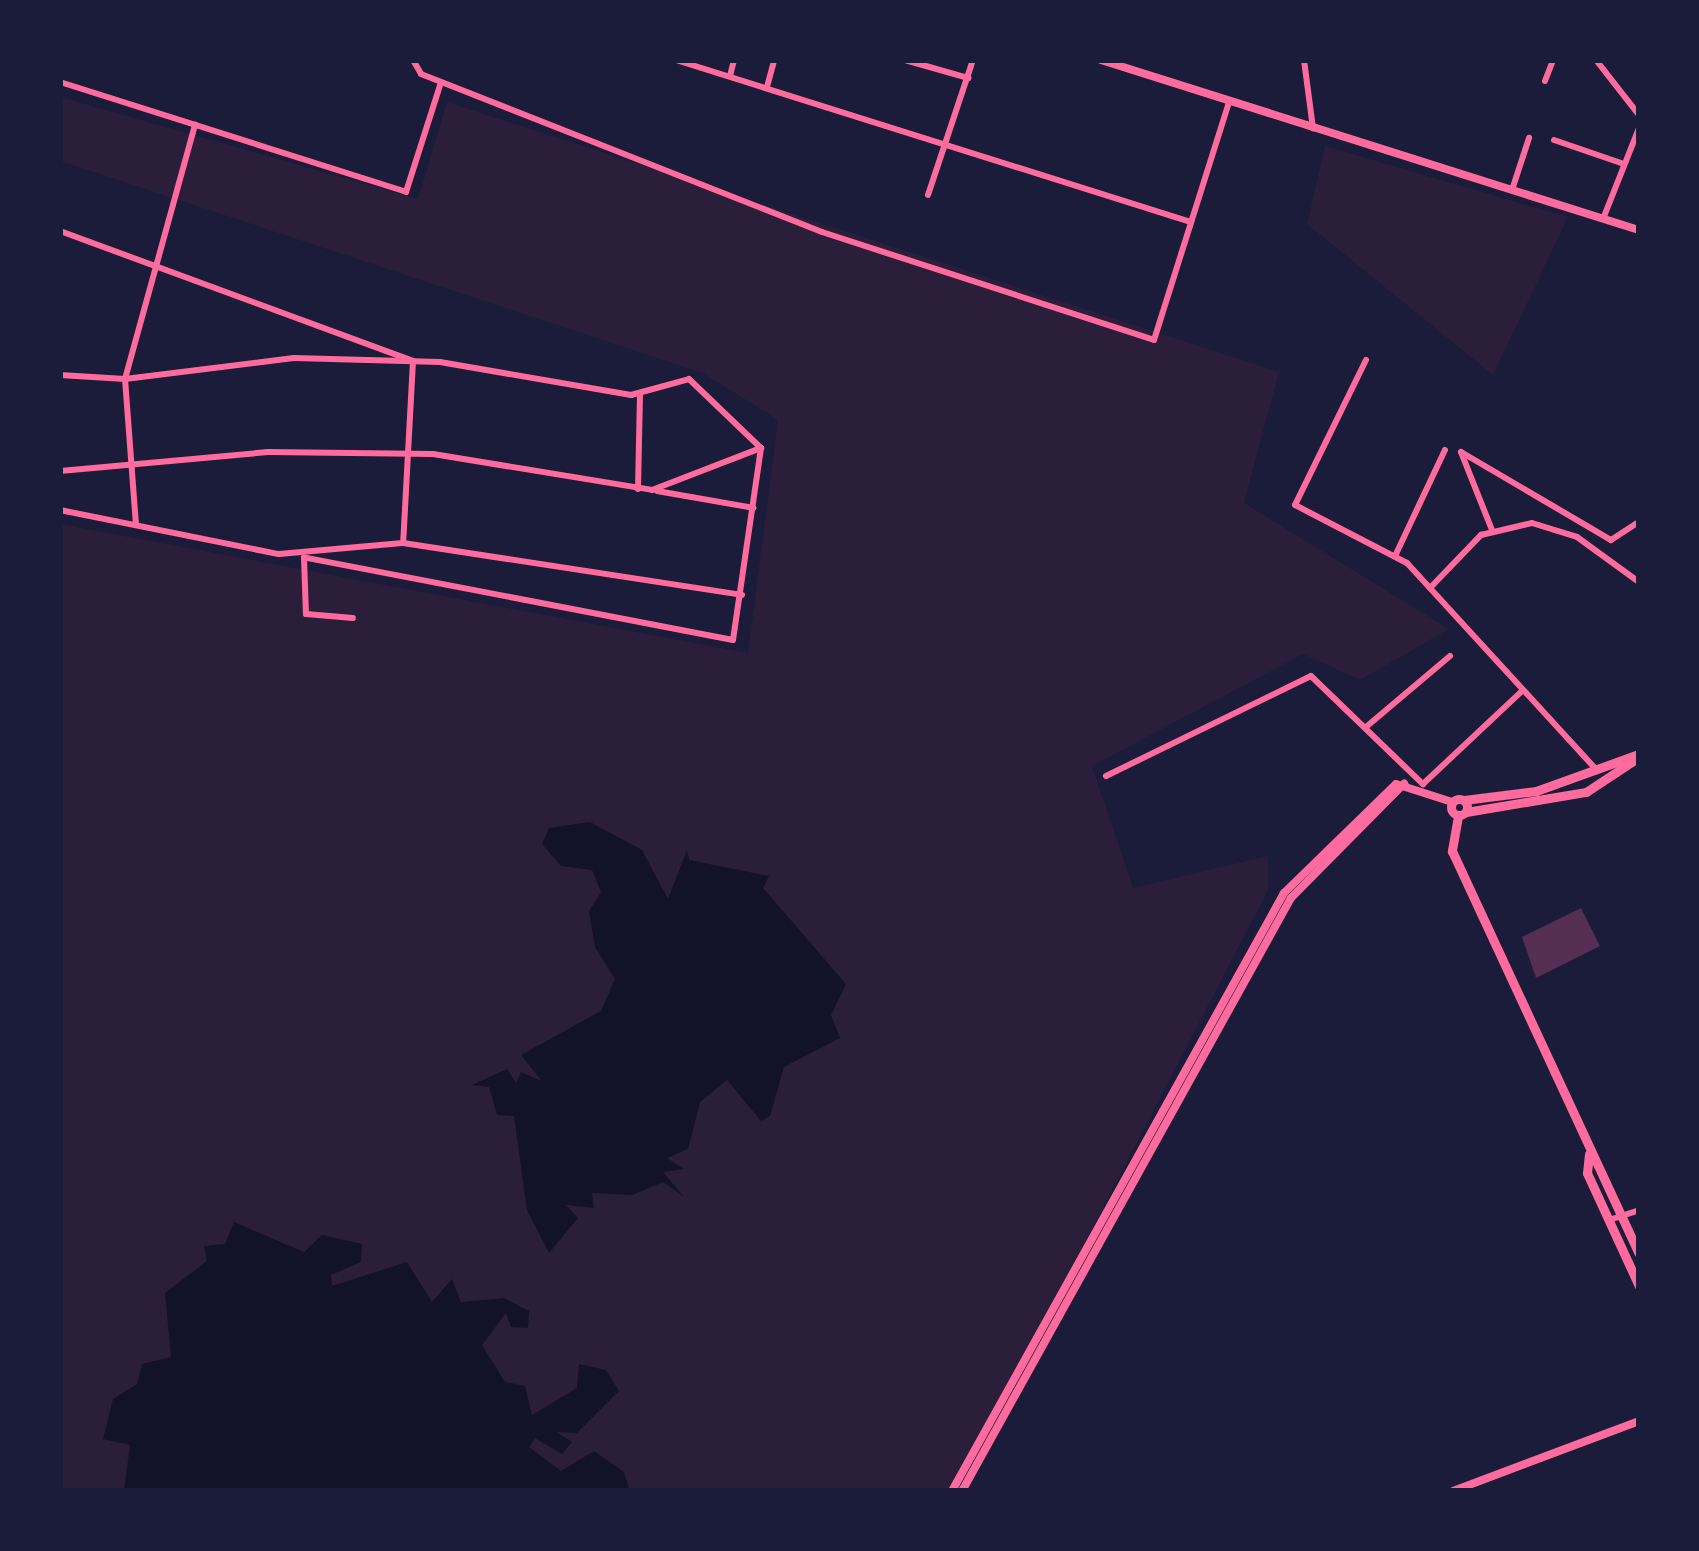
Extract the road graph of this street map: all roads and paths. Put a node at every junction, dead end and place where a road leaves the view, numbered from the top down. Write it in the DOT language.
graph roads {
  1 [pos="413,60"];
  2 [pos="676,60"];
  3 [pos="734,60"];
  4 [pos="775,60"];
  5 [pos="905,60"];
  6 [pos="973,60"];
  7 [pos="1101,60"];
  8 [pos="1304,60"];
  9 [pos="1553,60"];
  10 [pos="1596,60"];
  11 [pos="730,76"];
  12 [pos="968,78"];
  13 [pos="1545,81"];
  14 [pos="60,82"];
  15 [pos="441,82"];
  16 [pos="767,87"];
  17 [pos="1229,102"];
  18 [pos="1639,115"];
  19 [pos="195,124"];
  20 [pos="1312,128"];
  21 [pos="1639,128"];
  22 [pos="1528,138"];
  23 [pos="946,139"];
  24 [pos="1554,140"];
  25 [pos="1624,164"];
  26 [pos="1512,190"];
  27 [pos="928,195"];
  28 [pos="1603,219"];
  29 [pos="1191,223"];
  30 [pos="1639,230"];
  31 [pos="60,231"];
  32 [pos="156,264"];
  33 [pos="1366,360"];
  34 [pos="413,361"];
  35 [pos="60,375"];
  36 [pos="125,379"];
  37 [pos="640,395"];
  38 [pos="761,448"];
  39 [pos="1445,450"];
  40 [pos="412,454"];
  41 [pos="60,471"];
  42 [pos="135,471"];
  43 [pos="638,489"];
  44 [pos="652,490"];
  45 [pos="754,508"];
  46 [pos="60,510"];
  47 [pos="1639,522"];
  48 [pos="136,525"];
  49 [pos="1492,530"];
  50 [pos="403,543"];
  51 [pos="303,553"];
  52 [pos="1396,554"];
  53 [pos="1639,582"];
  54 [pos="1430,588"];
  55 [pos="742,595"];
  56 [pos="353,618"];
  57 [pos="1450,656"];
  58 [pos="1522,691"];
  59 [pos="1366,727"];
  60 [pos="1639,755"];
  61 [pos="1597,770"];
  62 [pos="1106,776"];
  63 [pos="1423,784"];
  64 [pos="1460,808"];
  65 [pos="1589,1154"];
  66 [pos="1639,1210"];
  67 [pos="1622,1215"];
  68 [pos="1609,1220"];
  69 [pos="1639,1253"];
  70 [pos="1639,1286"];
  71 [pos="1052,1315"];
  72 [pos="1639,1421"];
  73 [pos="952,1491"];
  74 [pos="962,1491"];
  75 [pos="1453,1491"];
  1 -- 15 [label="street"];
  2 -- 11 [label="street"];
  3 -- 11 [label="street"];
  4 -- 16 [label="street"];
  5 -- 12 [label="street"];
  6 -- 12 [label="street"];
  7 -- 17 [label="main road"];
  8 -- 20 [label="street"];
  9 -- 13 [label="street"];
  10 -- 18 [label="street"];
  11 -- 16 [label="street"];
  12 -- 23 [label="street"];
  14 -- 19 [label="street"];
  15 -- 19 [label="street"];
  15 -- 29 [label="street"];
  16 -- 23 [label="street"];
  17 -- 20 [label="main road"];
  17 -- 29 [label="street"];
  19 -- 32 [label="street"];
  20 -- 26 [label="main road"];
  21 -- 25 [label="street"];
  22 -- 26 [label="street"];
  23 -- 27 [label="street"];
  23 -- 29 [label="street"];
  24 -- 25 [label="street"];
  25 -- 28 [label="street"];
  26 -- 28 [label="main road"];
  28 -- 30 [label="main road"];
  31 -- 32 [label="street"];
  32 -- 34 [label="street"];
  32 -- 36 [label="street"];
  33 -- 52 [label="street"];
  34 -- 36 [label="street"];
  34 -- 37 [label="street"];
  34 -- 40 [label="street"];
  35 -- 36 [label="street"];
  36 -- 42 [label="street"];
  37 -- 38 [label="street"];
  37 -- 43 [label="street"];
  38 -- 44 [label="street"];
  38 -- 45 [label="street"];
  39 -- 52 [label="street"];
  40 -- 42 [label="street"];
  40 -- 43 [label="street"];
  40 -- 50 [label="street"];
  41 -- 42 [label="street"];
  42 -- 48 [label="street"];
  43 -- 44 [label="street"];
  44 -- 45 [label="street"];
  45 -- 55 [label="street"];
  46 -- 48 [label="street"];
  47 -- 49 [label="street"];
  48 -- 51 [label="street"];
  49 -- 53 [label="street"];
  49 -- 54 [label="street"];
  50 -- 51 [label="street"];
  50 -- 55 [label="street"];
  51 -- 55 [label="street"];
  51 -- 56 [label="street"];
  52 -- 54 [label="street"];
  54 -- 58 [label="street"];
  57 -- 59 [label="street"];
  58 -- 61 [label="street"];
  58 -- 63 [label="street"];
  59 -- 62 [label="street"];
  59 -- 63 [label="street"];
  60 -- 61 [label="main road"];
  60 -- 64 [label="main road"];
  61 -- 64 [label="main road"];
  63 -- 64 [label="main road"];
  63 -- 71 [label="main road"];
  64 -- 65 [label="main road"];
  65 -- 67 [label="main road"];
  65 -- 68 [label="main road"];
  66 -- 67 [label="street"];
  67 -- 68 [label="street"];
  67 -- 69 [label="main road"];
  68 -- 70 [label="main road"];
  71 -- 73 [label="main road"];
  71 -- 74 [label="main road"];
  72 -- 75 [label="main road"];
}
